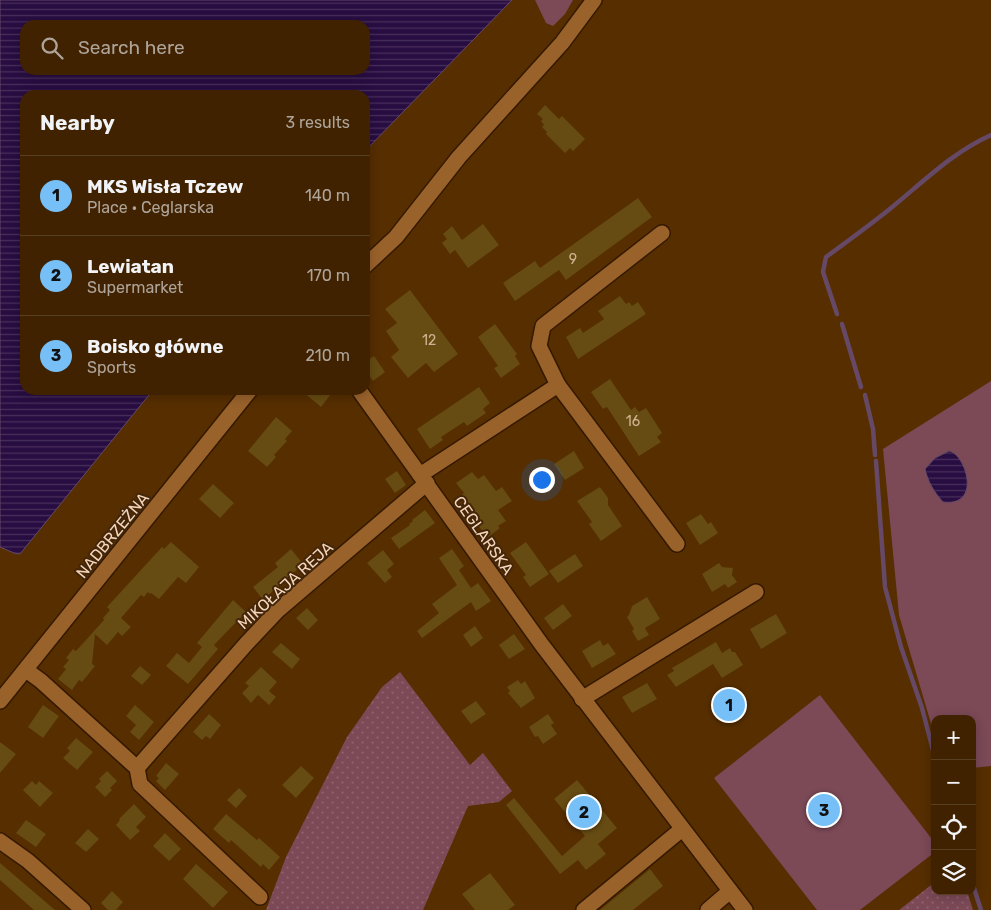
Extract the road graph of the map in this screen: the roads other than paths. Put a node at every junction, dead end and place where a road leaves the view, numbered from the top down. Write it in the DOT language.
graph roads {
  1 [pos="594,0"];
  2 [pos="662,233"];
  3 [pos="370,261"];
  4 [pos="558,385"];
  5 [pos="246,395"];
  6 [pos="363,395"];
  7 [pos="423,479"];
  8 [pos="677,544"];
  9 [pos="756,592"];
  10 [pos="26,670"];
  11 [pos="582,699"];
  12 [pos="0,702"];
  13 [pos="137,768"];
  14 [pos="682,829"];
  15 [pos="0,841"];
  16 [pos="730,891"];
  17 [pos="260,897"];
  18 [pos="83,910"];
  19 [pos="584,910"];
  20 [pos="708,910"];
  21 [pos="745,910"];
  1 -- 3 [label="street"];
  2 -- 4 [label="street"];
  4 -- 7 [label="street, MIKOŁAJA REJA"];
  4 -- 8 [label="street"];
  5 -- 10 [label="street, NADBRZEŻNA"];
  6 -- 7 [label="street, CEGLARSKA"];
  7 -- 11 [label="street, CEGLARSKA"];
  7 -- 13 [label="street, MIKOŁAJA REJA"];
  9 -- 11 [label="street"];
  10 -- 12 [label="street, NADBRZEŻNA"];
  10 -- 13 [label="street"];
  11 -- 14 [label="street, CEGLARSKA"];
  13 -- 17 [label="street"];
  14 -- 16 [label="street, CEGLARSKA"];
  14 -- 19 [label="street"];
  15 -- 18 [label="street"];
  16 -- 20 [label="street"];
  16 -- 21 [label="street, CEGLARSKA"];
}
